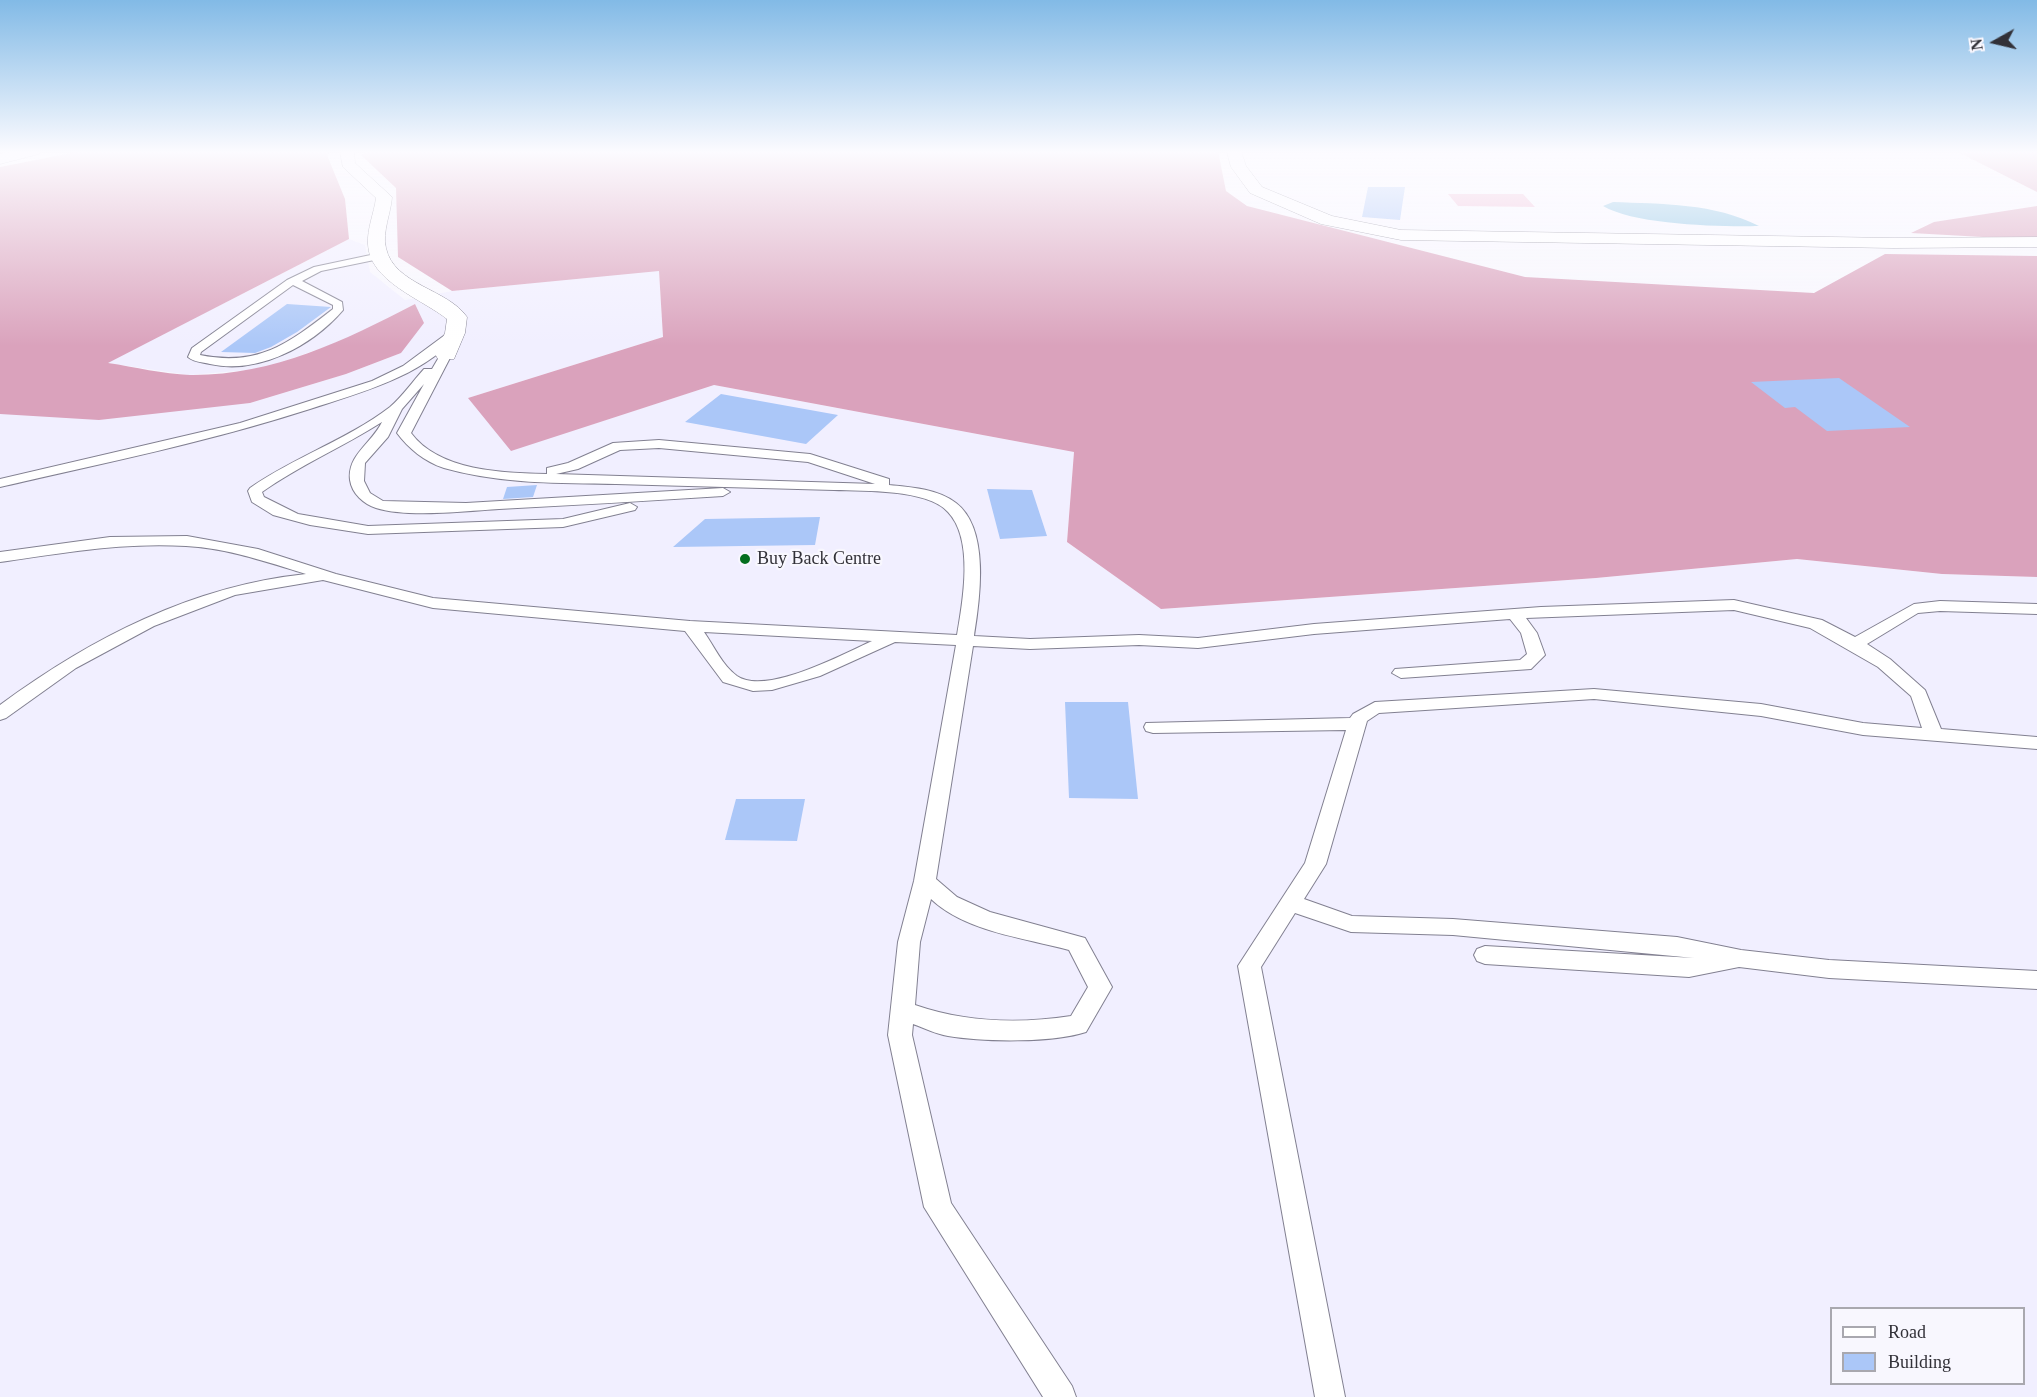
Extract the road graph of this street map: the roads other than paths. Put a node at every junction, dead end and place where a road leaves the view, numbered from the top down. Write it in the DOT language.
graph roads {
  1 [pos="381,216"];
  2 [pos="1318,216"];
  3 [pos="2037,243"];
  4 [pos="380,256"];
  5 [pos="291,282"];
  6 [pos="442,351"];
  7 [pos="396,408"];
  8 [pos="103,459"];
  9 [pos="527,477"];
  10 [pos="0,483"];
  11 [pos="823,485"];
  12 [pos="914,491"];
  13 [pos="674,495"];
  14 [pos="0,557"];
  15 [pos="330,577"];
  16 [pos="2037,609"];
  17 [pos="1515,614"];
  18 [pos="690,626"];
  19 [pos="894,637"];
  20 [pos="964,640"];
  21 [pos="1855,644"];
  22 [pos="1401,673"];
  23 [pos="35,686"];
  24 [pos="0,702"];
  25 [pos="0,714"];
  26 [pos="1358,724"];
  27 [pos="1154,727"];
  28 [pos="1934,736"];
  29 [pos="2037,743"];
  30 [pos="925,881"];
  31 [pos="1289,902"];
  32 [pos="1485,955"];
  33 [pos="1741,959"];
  34 [pos="2037,980"];
  35 [pos="902,1010"];
  36 [pos="1061,1397"];
  37 [pos="1330,1397"];
  1 -- 4 [label="main road"];
  2 -- 3 [label="main road"];
  4 -- 5 [label="lane"];
  4 -- 6 [label="main road"];
  5 -- 5 [label="lane"];
  6 -- 7 [label="lane"];
  6 -- 8 [label="lane"];
  6 -- 8 [label="lane"];
  6 -- 9 [label="lane"];
  7 -- 13 [label="lane"];
  7 -- 13 [label="lane"];
  8 -- 10 [label="lane"];
  9 -- 11 [label="lane"];
  9 -- 12 [label="lane"];
  11 -- 12 [label="lane"];
  11 -- 13 [label="lane"];
  12 -- 20 [label="lane"];
  14 -- 15 [label="lane"];
  15 -- 18 [label="lane"];
  15 -- 23 [label="lane"];
  16 -- 21 [label="lane"];
  17 -- 20 [label="lane"];
  17 -- 21 [label="lane"];
  17 -- 22 [label="lane"];
  18 -- 19 [label="lane"];
  18 -- 19 [label="lane"];
  19 -- 20 [label="lane"];
  20 -- 30 [label="lane"];
  21 -- 28 [label="lane"];
  23 -- 24 [label="lane"];
  23 -- 25 [label="lane"];
  26 -- 27 [label="lane"];
  26 -- 28 [label="lane"];
  26 -- 31 [label="lane"];
  28 -- 29 [label="lane"];
  30 -- 35 [label="lane"];
  30 -- 35 [label="lane"];
  31 -- 33 [label="lane"];
  31 -- 37 [label="lane"];
  32 -- 33 [label="lane"];
  33 -- 34 [label="lane"];
  35 -- 36 [label="lane"];
}
